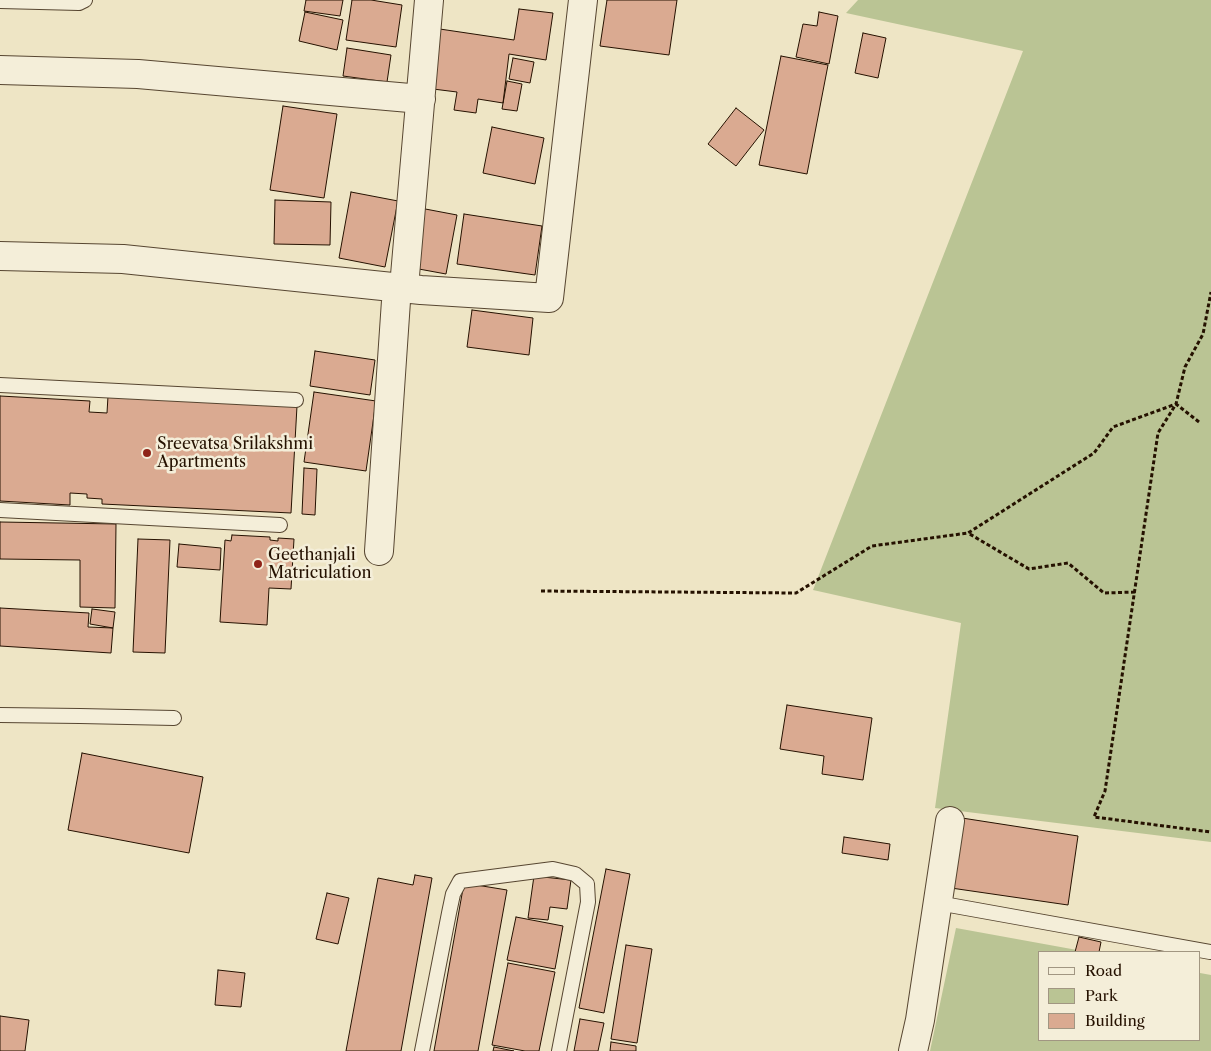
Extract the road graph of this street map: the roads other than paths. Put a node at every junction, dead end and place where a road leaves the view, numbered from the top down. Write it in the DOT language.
graph roads {
  1 [pos="85,0"];
  2 [pos="429,0"];
  3 [pos="583,0"];
  4 [pos="0,1"];
  5 [pos="0,70"];
  6 [pos="421,99"];
  7 [pos="0,256"];
  8 [pos="400,287"];
  9 [pos="0,385"];
  10 [pos="296,400"];
  11 [pos="0,510"];
  12 [pos="280,525"];
  13 [pos="379,551"];
  14 [pos="0,715"];
  15 [pos="174,718"];
  16 [pos="950,821"];
  17 [pos="938,902"];
  18 [pos="1210,952"];
  19 [pos="422,1051"];
  20 [pos="559,1051"];
  21 [pos="913,1051"];
  1 -- 4 [label="lane"];
  2 -- 6 [label="street"];
  3 -- 8 [label="street"];
  5 -- 6 [label="street"];
  6 -- 8 [label="street"];
  7 -- 8 [label="street"];
  8 -- 13 [label="street"];
  9 -- 10 [label="lane"];
  11 -- 12 [label="lane"];
  14 -- 15 [label="lane"];
  16 -- 17 [label="street"];
  17 -- 18 [label="lane"];
  17 -- 21 [label="street"];
  19 -- 20 [label="lane"];
}
